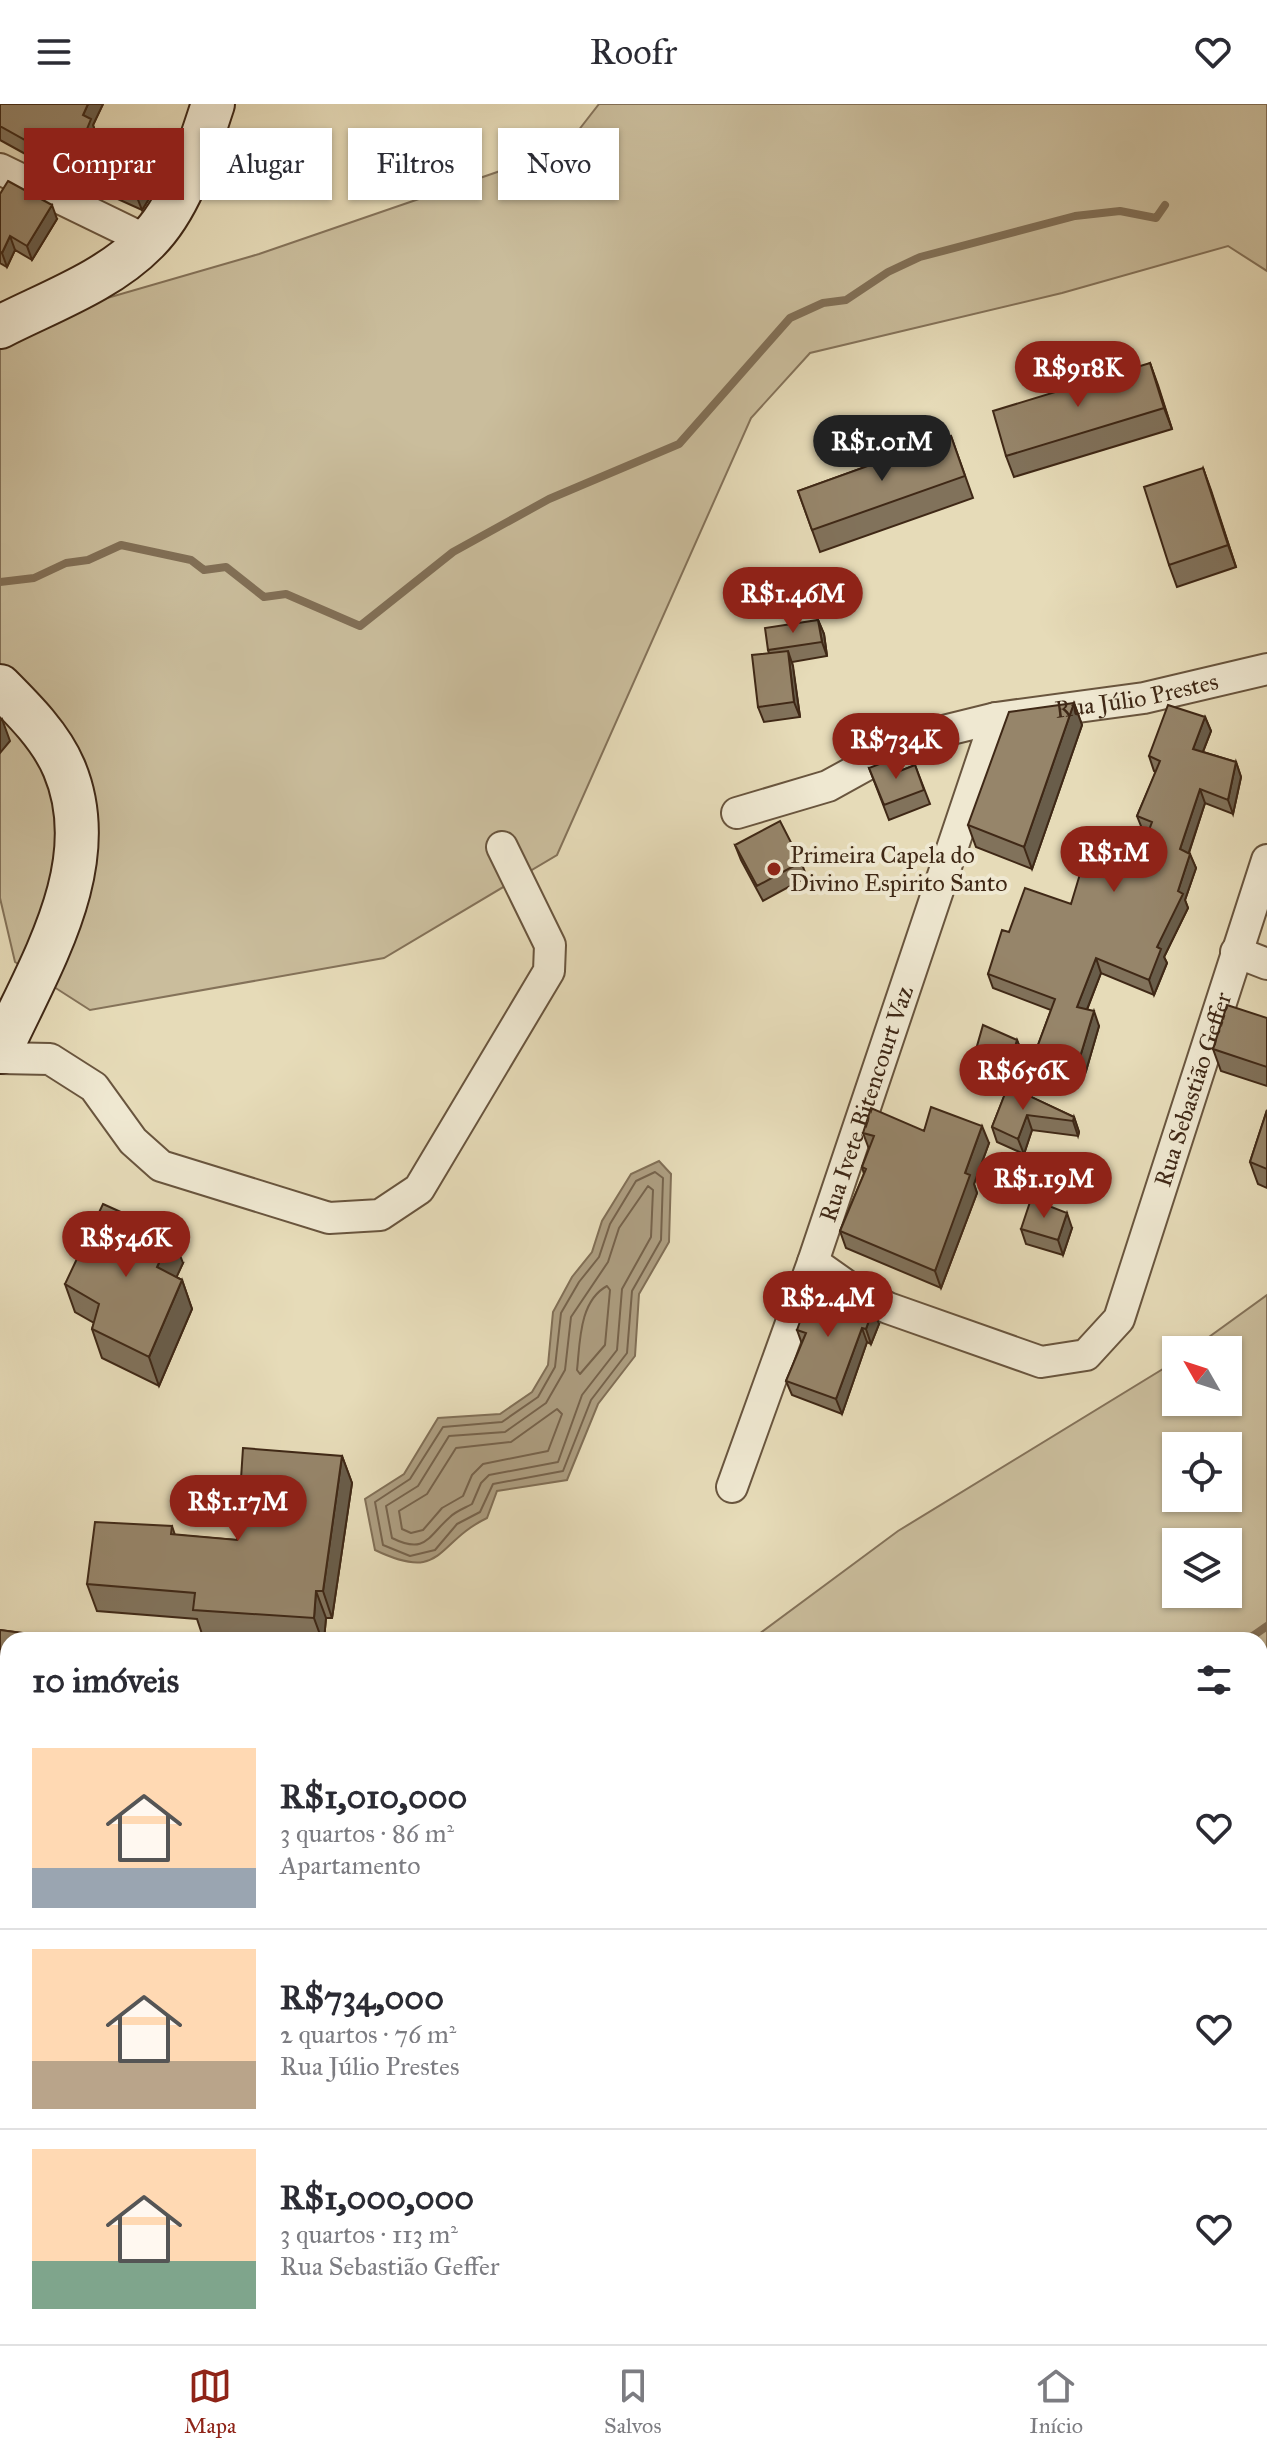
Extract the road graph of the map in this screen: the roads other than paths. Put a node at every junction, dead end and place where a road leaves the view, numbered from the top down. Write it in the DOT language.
graph roads {
  1 [pos="213,104"];
  2 [pos="0,169"];
  3 [pos="148,241"];
  4 [pos="0,327"];
  5 [pos="1267,669"];
  6 [pos="0,686"];
  7 [pos="996,718"];
  8 [pos="737,813"];
  9 [pos="502,847"];
  10 [pos="1267,860"];
  11 [pos="1236,952"];
  12 [pos="1267,964"];
  13 [pos="0,1052"];
  14 [pos="0,1058"];
  15 [pos="813,1262"];
  16 [pos="732,1487"];
  1 -- 3 [label="street"];
  2 -- 3 [label="street"];
  3 -- 4 [label="street"];
  5 -- 7 [label="street, Rua Júlio Prestes"];
  6 -- 13 [label="street"];
  7 -- 8 [label="street, Rua Júlio Prestes"];
  7 -- 15 [label="street, Rua Ivete Bitencourt Vaz"];
  9 -- 14 [label="street"];
  10 -- 11 [label="street, Rua Sebastião Geffer"];
  11 -- 12 [label="street"];
  11 -- 15 [label="street, Rua Sebastião Geffer"];
  15 -- 16 [label="street, Rua Ivete Bitencourt Vaz"];
}
